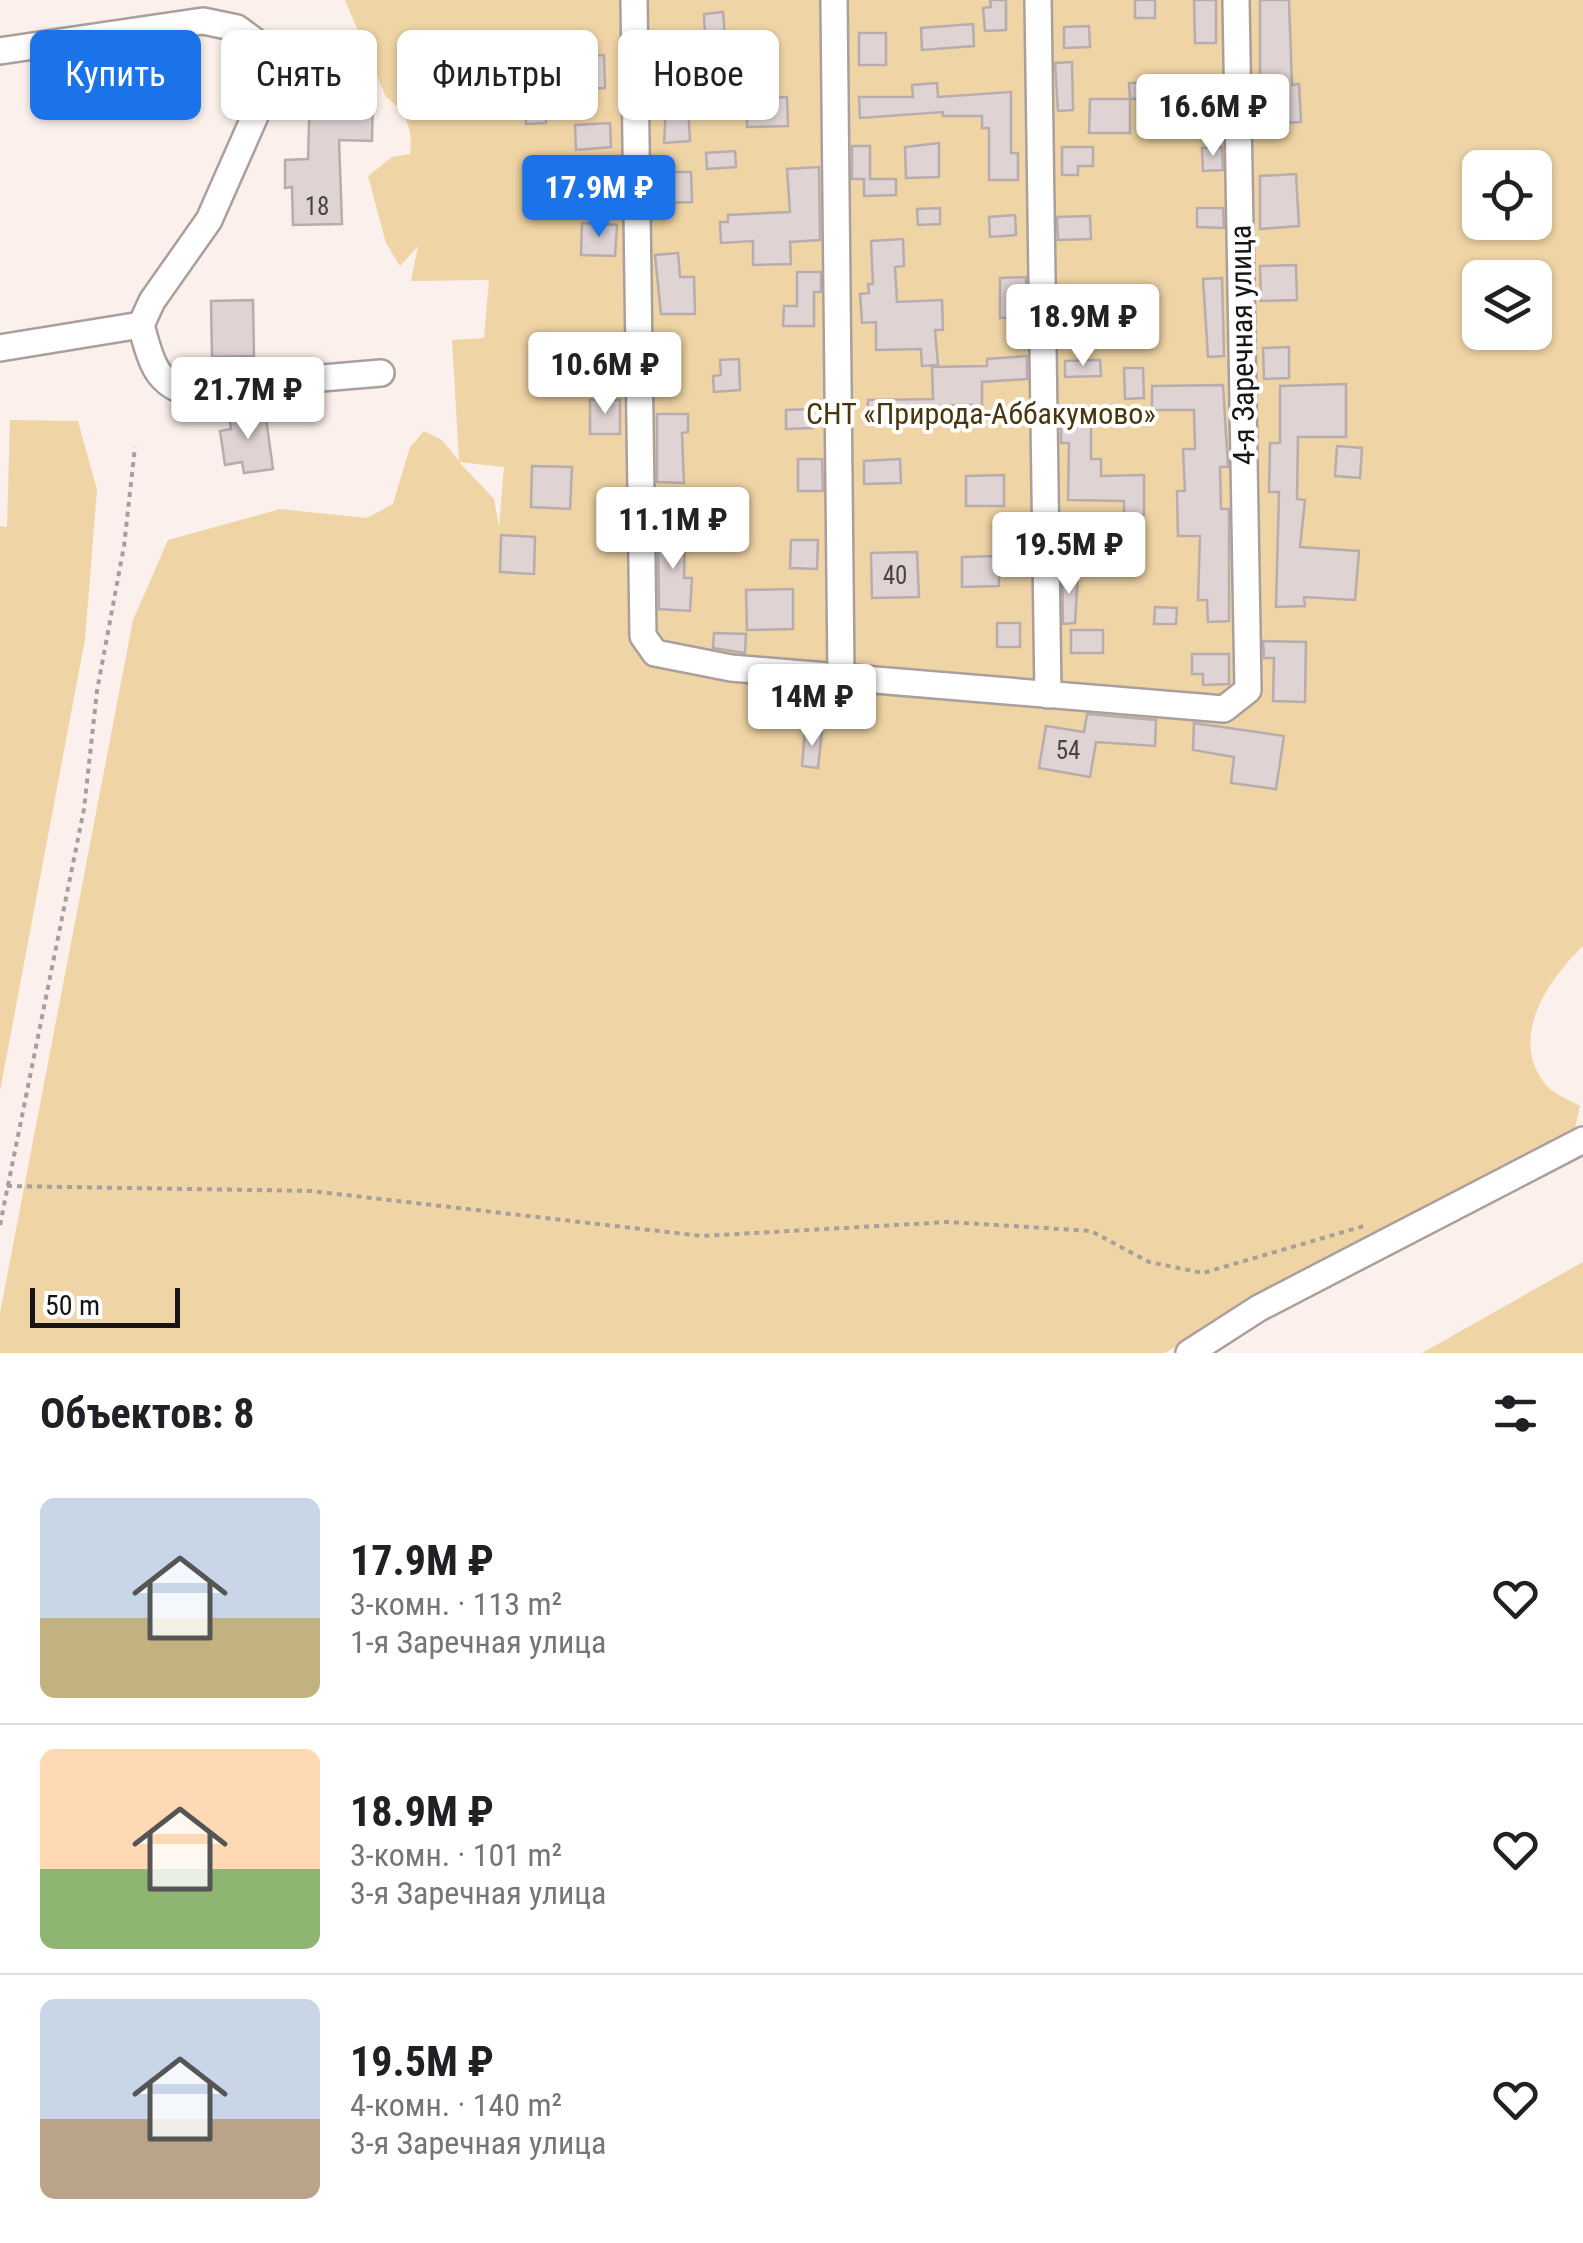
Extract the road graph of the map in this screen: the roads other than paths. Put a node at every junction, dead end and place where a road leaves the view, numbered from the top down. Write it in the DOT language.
graph roads {
  1 [pos="634,0"];
  2 [pos="834,0"];
  3 [pos="1038,0"];
  4 [pos="1236,0"];
  5 [pos="0,51"];
  6 [pos="141,325"];
  7 [pos="0,348"];
  8 [pos="381,373"];
  9 [pos="841,676"];
  10 [pos="1048,695"];
  11 [pos="1583,1140"];
  12 [pos="1189,1353"];
  1 -- 9 [label="street"];
  2 -- 9 [label="street"];
  3 -- 10 [label="street"];
  4 -- 10 [label="street, 4-я Заречная улица"];
  5 -- 6 [label="street"];
  6 -- 7 [label="street"];
  6 -- 8 [label="street"];
  9 -- 10 [label="street"];
  11 -- 12 [label="street"];
}
